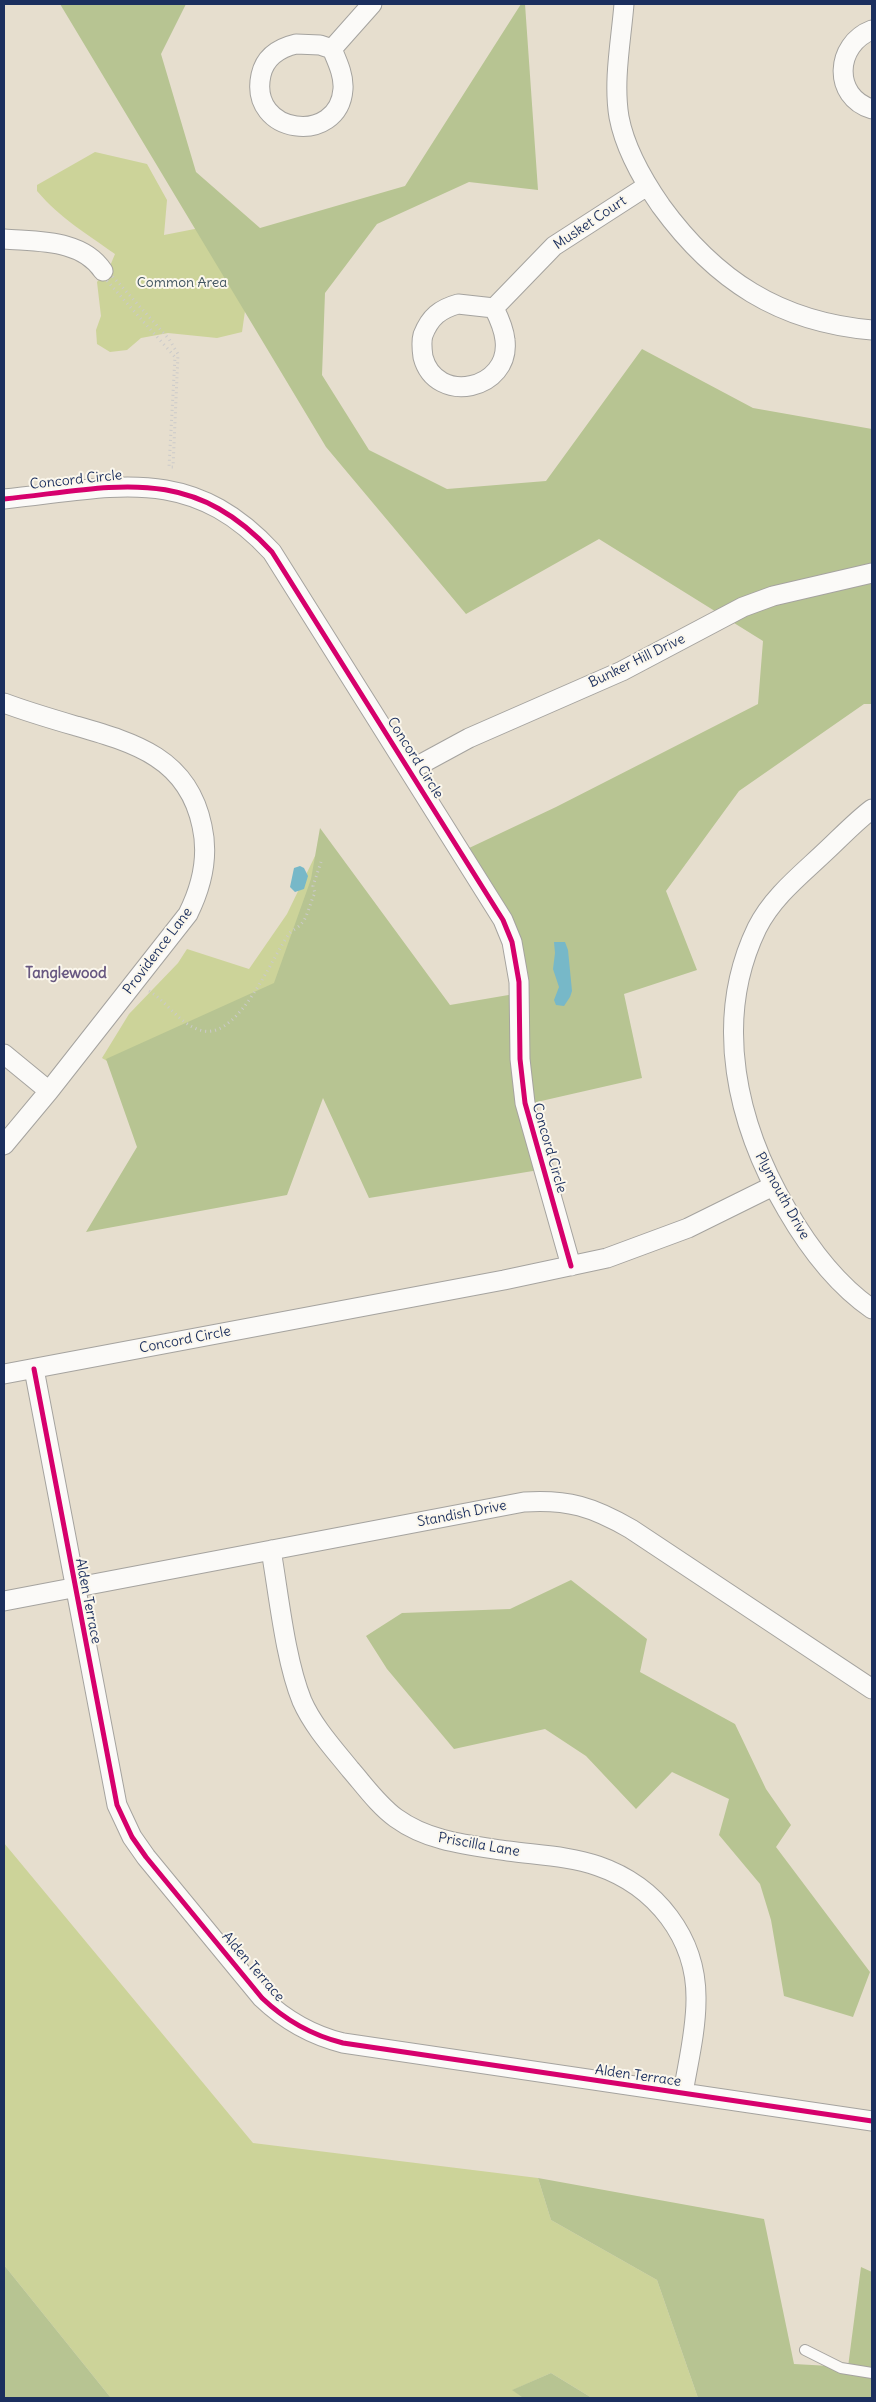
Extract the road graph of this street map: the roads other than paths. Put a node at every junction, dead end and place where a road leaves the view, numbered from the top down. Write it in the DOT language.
graph roads {
  1 [pos="372,4"];
  2 [pos="624,4"];
  3 [pos="872,30"];
  4 [pos="332,49"];
  5 [pos="872,109"];
  6 [pos="647,186"];
  7 [pos="4,239"];
  8 [pos="103,271"];
  9 [pos="494,308"];
  10 [pos="872,330"];
  11 [pos="4,499"];
  12 [pos="872,573"];
  13 [pos="4,703"];
  14 [pos="410,770"];
  15 [pos="872,809"];
  16 [pos="4,1054"];
  17 [pos="49,1091"];
  18 [pos="4,1145"];
  19 [pos="773,1186"];
  20 [pos="571,1266"];
  21 [pos="872,1309"];
  22 [pos="34,1369"];
  23 [pos="4,1374"];
  24 [pos="271,1550"];
  25 [pos="74,1588"];
  26 [pos="4,1601"];
  27 [pos="872,1689"];
  28 [pos="683,2094"];
  29 [pos="872,2121"];
  30 [pos="805,2350"];
  31 [pos="872,2373"];
  1 -- 4 [label="street"];
  2 -- 6 [label="street"];
  3 -- 5 [label="street"];
  4 -- 4 [label="street"];
  6 -- 9 [label="street, Musket Court"];
  6 -- 10 [label="street"];
  7 -- 8 [label="street"];
  9 -- 9 [label="street"];
  11 -- 14 [label="street, Concord Circle"];
  12 -- 14 [label="street, Bunker Hill Drive"];
  13 -- 17 [label="street, Providence Lane"];
  14 -- 20 [label="street, Concord Circle"];
  15 -- 19 [label="street, Plymouth Drive"];
  16 -- 17 [label="street"];
  17 -- 18 [label="street"];
  19 -- 20 [label="street, Concord Circle"];
  19 -- 21 [label="street, Plymouth Drive"];
  20 -- 22 [label="street, Concord Circle"];
  22 -- 23 [label="street"];
  22 -- 25 [label="street, Alden Terrace"];
  24 -- 25 [label="street, Standish Drive"];
  24 -- 27 [label="street, Standish Drive"];
  24 -- 28 [label="street, Priscilla Lane"];
  25 -- 26 [label="street, Standish Drive"];
  25 -- 28 [label="street, Alden Terrace"];
  28 -- 29 [label="street, Alden Terrace"];
  30 -- 31 [label="lane"];
}
